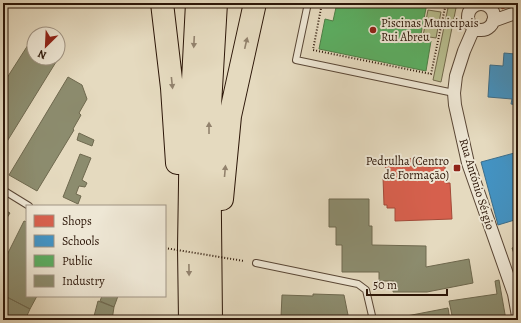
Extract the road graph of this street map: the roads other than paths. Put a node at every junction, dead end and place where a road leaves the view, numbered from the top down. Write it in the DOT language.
graph roads {
  1 [pos="162,3"];
  2 [pos="197,3"];
  3 [pos="216,3"];
  4 [pos="255,3"];
  5 [pos="308,3"];
  6 [pos="478,4"];
  7 [pos="518,12"];
  8 [pos="493,21"];
  9 [pos="474,28"];
  10 [pos="454,93"];
  11 [pos="3,190"];
  12 [pos="27,205"];
  13 [pos="188,248"];
  14 [pos="256,263"];
  15 [pos="210,265"];
  16 [pos="518,316"];
  17 [pos="190,320"];
  18 [pos="211,320"];
  19 [pos="373,320"];
  1 -- 13 [label="highway, one-way"];
  2 -- 13 [label="highway, one-way"];
  15 -- 3 [label="highway, one-way"];
  15 -- 4 [label="highway, one-way"];
  5 -- 10 [label="lane"];
  6 -- 8 [label="street"];
  6 -- 9 [label="street"];
  7 -- 8 [label="street"];
  8 -- 9 [label="street"];
  9 -- 10 [label="street, Rua António Sérgio"];
  10 -- 16 [label="street, Rua António Sérgio"];
  11 -- 12 [label="lane"];
  13 -- 17 [label="highway, one-way"];
  14 -- 19 [label="lane"];
  15 -- 18 [label="highway"];
}
